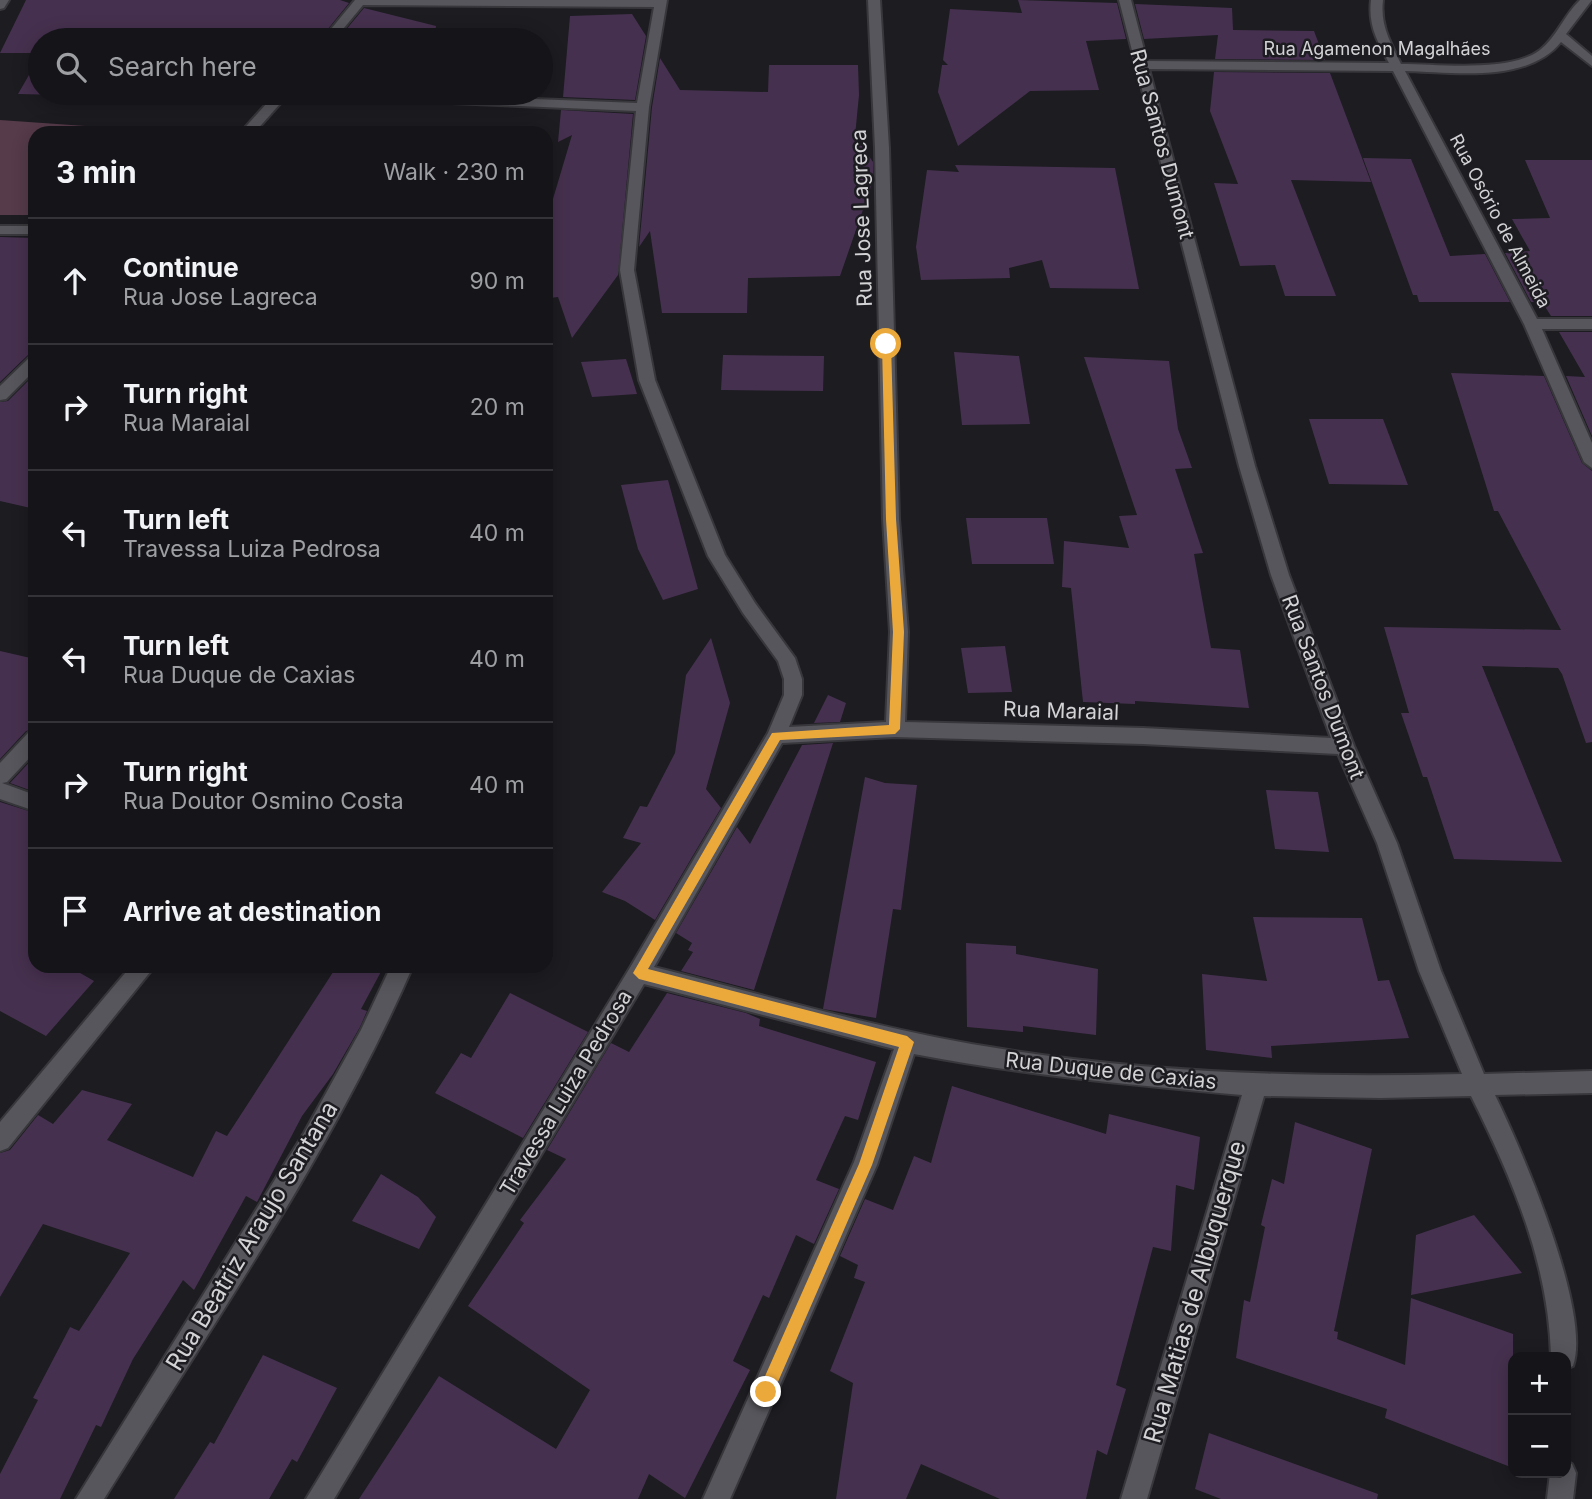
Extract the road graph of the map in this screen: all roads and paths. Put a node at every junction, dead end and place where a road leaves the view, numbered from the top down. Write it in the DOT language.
graph roads {
  1 [pos="3,0"];
  2 [pos="874,0"];
  3 [pos="1125,0"];
  4 [pos="1377,0"];
  5 [pos="1587,0"];
  6 [pos="361,1"];
  7 [pos="661,2"];
  8 [pos="0,5"];
  9 [pos="338,28"];
  10 [pos="1559,34"];
  11 [pos="1586,52"];
  12 [pos="1592,62"];
  13 [pos="1140,65"];
  14 [pos="1397,68"];
  15 [pos="553,103"];
  16 [pos="274,105"];
  17 [pos="643,107"];
  18 [pos="254,126"];
  19 [pos="0,230"];
  20 [pos="28,230"];
  21 [pos="1532,324"];
  22 [pos="1592,324"];
  23 [pos="28,368"];
  24 [pos="0,395"];
  25 [pos="1592,462"];
  26 [pos="895,729"];
  27 [pos="776,736"];
  28 [pos="28,746"];
  29 [pos="1344,746"];
  30 [pos="0,776"];
  31 [pos="0,791"];
  32 [pos="28,801"];
  33 [pos="138,973"];
  34 [pos="399,973"];
  35 [pos="639,973"];
  36 [pos="907,1042"];
  37 [pos="1592,1082"];
  38 [pos="1477,1084"];
  39 [pos="1256,1086"];
  40 [pos="0,1140"];
  41 [pos="1564,1352"];
  42 [pos="1562,1478"];
  43 [pos="89,1499"];
  44 [pos="319,1499"];
  45 [pos="716,1499"];
  46 [pos="1134,1499"];
  47 [pos="1560,1499"];
  1 -- 8 [label="street"];
  2 -- 26 [label="street, Rua Jose Lagreca"];
  3 -- 13 [label="street, Rua Santos Dumont"];
  4 -- 14 [label="street, Rua Osório de Almeida"];
  5 -- 10 [label="street, Rua Agamenon Magalhães"];
  6 -- 7 [label="street"];
  6 -- 9 [label="street"];
  7 -- 17 [label="street"];
  10 -- 11 [label="street"];
  10 -- 14 [label="street, Rua Agamenon Magalhães"];
  11 -- 12 [label="street"];
  13 -- 14 [label="street, Rua Agamenon Magalhães"];
  13 -- 29 [label="street, Rua Santos Dumont"];
  14 -- 21 [label="street, Rua Osório de Almeida"];
  15 -- 17 [label="street"];
  16 -- 18 [label="street"];
  17 -- 27 [label="street, Travessa Luiza Pedrosa"];
  19 -- 20 [label="street"];
  21 -- 22 [label="street"];
  21 -- 25 [label="street, Rua Osório de Almeida"];
  23 -- 24 [label="street"];
  26 -- 27 [label="street, Rua Maraial"];
  26 -- 29 [label="street, Rua Maraial"];
  27 -- 35 [label="street, Travessa Luiza Pedrosa"];
  28 -- 30 [label="street"];
  29 -- 38 [label="street, Rua Santos Dumont"];
  31 -- 32 [label="street"];
  33 -- 40 [label="street"];
  34 -- 43 [label="street, Rua Beatriz Araujo Santana"];
  35 -- 36 [label="street, Rua Duque de Caxias"];
  35 -- 44 [label="street, Travessa Luiza Pedrosa"];
  36 -- 39 [label="street, Rua Duque de Caxias"];
  36 -- 45 [label="street"];
  37 -- 38 [label="street, Rua Duque de Caxias"];
  38 -- 39 [label="street, Rua Duque de Caxias"];
  38 -- 41 [label="street, Rua Santos Dumont"];
  39 -- 46 [label="street, Rua Matias de Albuquerque"];
  42 -- 47 [label="street"];
}
